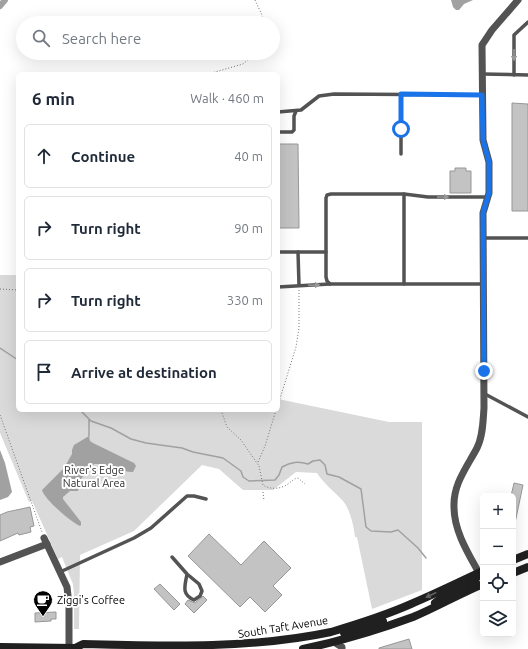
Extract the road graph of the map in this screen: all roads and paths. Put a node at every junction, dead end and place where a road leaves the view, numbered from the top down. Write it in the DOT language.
graph roads {
  1 [pos="255,0"];
  2 [pos="518,0"];
  3 [pos="262,16"];
  4 [pos="528,22"];
  5 [pos="247,60"];
  6 [pos="215,72"];
  7 [pos="482,74"];
  8 [pos="514,74"];
  9 [pos="528,75"];
  10 [pos="401,94"];
  11 [pos="482,95"];
  12 [pos="296,111"];
  13 [pos="280,112"];
  14 [pos="280,132"];
  15 [pos="401,154"];
  16 [pos="404,194"];
  17 [pos="487,197"];
  18 [pos="483,238"];
  19 [pos="528,238"];
  20 [pos="280,252"];
  21 [pos="298,252"];
  22 [pos="326,252"];
  23 [pos="330,284"];
  24 [pos="404,284"];
  25 [pos="483,284"];
  26 [pos="299,285"];
  27 [pos="280,286"];
  28 [pos="0,289"];
  29 [pos="16,290"];
  30 [pos="484,394"];
  31 [pos="280,399"];
  32 [pos="222,412"];
  33 [pos="275,412"];
  34 [pos="0,415"];
  35 [pos="528,417"];
  36 [pos="257,463"];
  37 [pos="305,484"];
  38 [pos="263,492"];
  39 [pos="206,499"];
  40 [pos="264,501"];
  41 [pos="46,541"];
  42 [pos="528,554"];
  43 [pos="172,557"];
  44 [pos="516,559"];
  45 [pos="0,562"];
  46 [pos="516,566"];
  47 [pos="528,567"];
  48 [pos="480,569"];
  49 [pos="516,571"];
  50 [pos="60,572"];
  51 [pos="187,574"];
  52 [pos="480,574"];
  53 [pos="480,575"];
  54 [pos="480,585"];
  55 [pos="428,610"];
  56 [pos="392,612"];
  57 [pos="290,639"];
  58 [pos="337,646"];
  59 [pos="0,647"];
  60 [pos="74,648"];
  61 [pos="304,649"];
  1 -- 3 [label="path"];
  2 -- 7 [label="street"];
  4 -- 8 [label="lane, one-way"];
  5 -- 6 [label="path"];
  7 -- 8 [label="lane"];
  7 -- 11 [label="street"];
  8 -- 9 [label="lane"];
  10 -- 11 [label="lane"];
  10 -- 12 [label="lane"];
  10 -- 15 [label="lane"];
  11 -- 17 [label="street"];
  12 -- 13 [label="lane"];
  12 -- 14 [label="lane"];
  16 -- 17 [label="lane, one-way"];
  16 -- 22 [label="lane"];
  16 -- 24 [label="lane"];
  17 -- 18 [label="street"];
  18 -- 19 [label="lane"];
  18 -- 25 [label="street"];
  20 -- 21 [label="lane"];
  21 -- 22 [label="lane"];
  21 -- 26 [label="lane"];
  22 -- 23 [label="lane"];
  23 -- 24 [label="lane"];
  26 -- 23 [label="lane, one-way"];
  24 -- 25 [label="lane"];
  25 -- 30 [label="street"];
  26 -- 27 [label="lane"];
  26 -- 31 [label="path"];
  28 -- 29 [label="path"];
  30 -- 35 [label="lane"];
  30 -- 48 [label="street"];
  32 -- 36 [label="path"];
  33 -- 36 [label="path"];
  34 -- 41 [label="path"];
  36 -- 37 [label="path"];
  38 -- 40 [label="path"];
  39 -- 50 [label="lane"];
  41 -- 45 [label="street"];
  41 -- 50 [label="street"];
  42 -- 44 [label="main road"];
  43 -- 51 [label="lane"];
  46 -- 47 [label="main road"];
  47 -- 49 [label="main road"];
  50 -- 60 [label="street"];
  51 -- 51 [label="lane"];
  52 -- 56 [label="main road, South Taft Avenue, one-way"];
  53 -- 55 [label="main road"];
  54 -- 55 [label="main road"];
  55 -- 58 [label="main road"];
  56 -- 57 [label="main road, South Taft Avenue"];
  56 -- 58 [label="main road"];
  57 -- 58 [label="main road"];
  57 -- 60 [label="main road, South Taft Avenue"];
  58 -- 61 [label="main road"];
  59 -- 60 [label="main road, South Taft Avenue"];
}
